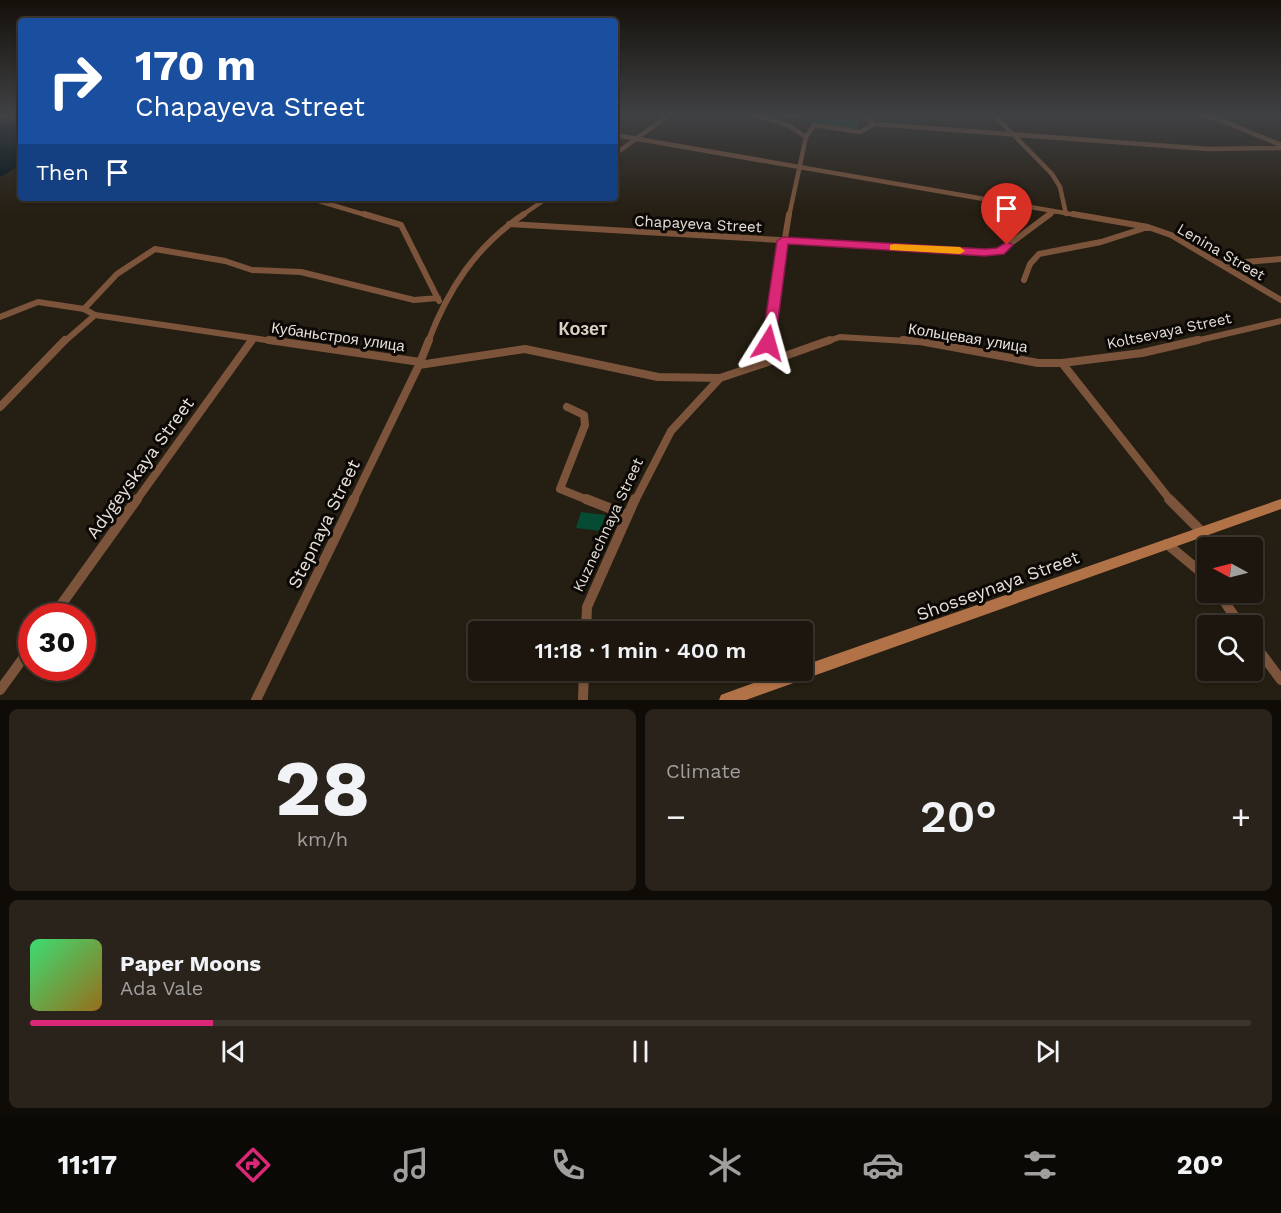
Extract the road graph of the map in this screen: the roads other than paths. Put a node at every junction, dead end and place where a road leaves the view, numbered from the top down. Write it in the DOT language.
graph roads {
  1 [pos="691,148"];
  2 [pos="803,148"];
  3 [pos="1026,148"];
  4 [pos="1189,148"];
  5 [pos="1240,148"];
  6 [pos="799,167"];
  7 [pos="319,201"];
  8 [pos="543,201"];
  9 [pos="1053,212"];
  10 [pos="1066,214"];
  11 [pos="509,224"];
  12 [pos="1148,227"];
  13 [pos="783,241"];
  14 [pos="1281,259"];
  15 [pos="1221,264"];
  16 [pos="1024,280"];
  17 [pos="1281,300"];
  18 [pos="440,302"];
  19 [pos="84,309"];
  20 [pos="95,315"];
  21 [pos="0,317"];
  22 [pos="1281,321"];
  23 [pos="253,339"];
  24 [pos="420,363"];
  25 [pos="765,363"];
  26 [pos="1062,363"];
  27 [pos="720,378"];
  28 [pos="0,407"];
  29 [pos="567,407"];
  30 [pos="1281,504"];
  31 [pos="627,514"];
  32 [pos="1202,532"];
  33 [pos="1167,544"];
  34 [pos="1197,569"];
  35 [pos="62,603"];
  36 [pos="586,621"];
  37 [pos="1263,656"];
  38 [pos="18,665"];
  39 [pos="1281,680"];
  40 [pos="584,681"];
  41 [pos="0,690"];
  42 [pos="256,700"];
  43 [pos="583,700"];
  44 [pos="726,700"];
  1 -- 6 [label="street, Lenina Street"];
  2 -- 6 [label="street"];
  3 -- 10 [label="street"];
  4 -- 5 [label="street"];
  6 -- 9 [label="street, Lenina Street"];
  6 -- 13 [label="street"];
  7 -- 18 [label="street"];
  8 -- 11 [label="street"];
  9 -- 10 [label="street, Lenina Street"];
  9 -- 13 [label="street, Chapayeva Street"];
  10 -- 12 [label="street, Lenina Street"];
  11 -- 13 [label="street, Chapayeva Street"];
  11 -- 18 [label="street, Stepnaya Street"];
  12 -- 15 [label="street, Lenina Street"];
  12 -- 16 [label="street"];
  13 -- 25 [label="street"];
  14 -- 15 [label="street"];
  15 -- 17 [label="street, Lenina Street"];
  18 -- 19 [label="street"];
  18 -- 24 [label="street, Stepnaya Street"];
  19 -- 20 [label="street, Кубаньстроя улица"];
  19 -- 21 [label="street, Кубаньстроя улица"];
  20 -- 23 [label="street, Кубаньстроя улица"];
  20 -- 28 [label="street"];
  22 -- 26 [label="street, Koltsevaya Street"];
  23 -- 24 [label="street, Кубаньстроя улица"];
  23 -- 35 [label="street, Adygeyskaya Street"];
  24 -- 27 [label="street, Кубаньстроя улица"];
  24 -- 42 [label="street, Stepnaya Street"];
  25 -- 26 [label="street, Кольцевая улица"];
  25 -- 27 [label="street, Kuznechnaya Street"];
  26 -- 32 [label="street"];
  27 -- 31 [label="street, Kuznechnaya Street"];
  29 -- 31 [label="street"];
  30 -- 32 [label="street, Shosseynaya Street"];
  31 -- 36 [label="street, Kuznechnaya Street"];
  32 -- 33 [label="street, Shosseynaya Street"];
  33 -- 34 [label="street"];
  33 -- 44 [label="street, Shosseynaya Street"];
  37 -- 39 [label="street"];
  38 -- 41 [label="street"];
  40 -- 43 [label="street"];
}
